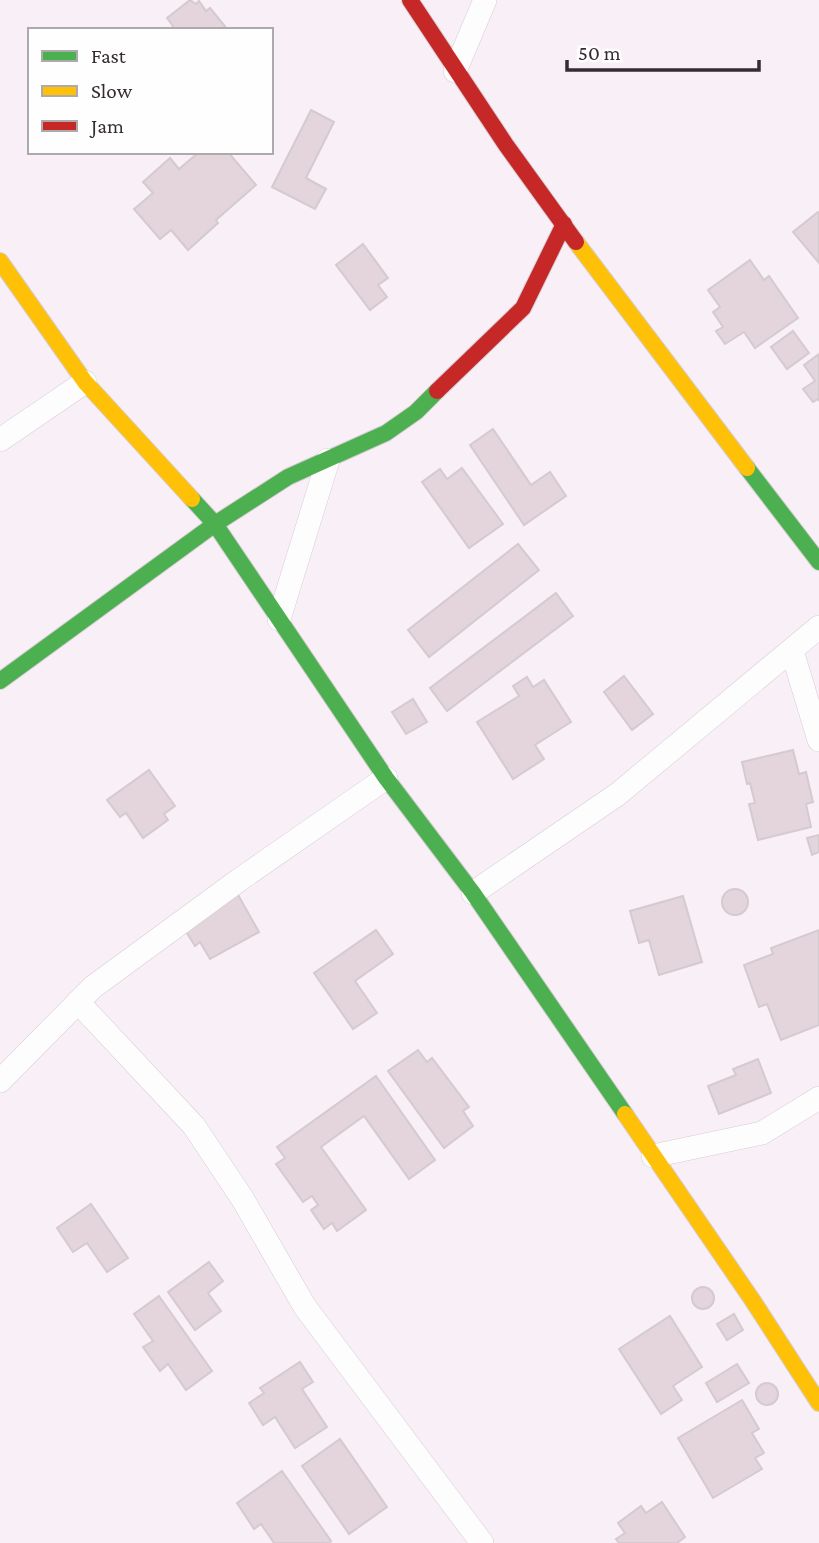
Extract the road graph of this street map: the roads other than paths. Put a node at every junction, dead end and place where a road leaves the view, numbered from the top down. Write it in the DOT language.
graph roads {
  1 [pos="410,0"];
  2 [pos="485,0"];
  3 [pos="455,71"];
  4 [pos="564,224"];
  5 [pos="0,261"];
  6 [pos="85,382"];
  7 [pos="0,440"];
  8 [pos="328,460"];
  9 [pos="215,524"];
  10 [pos="819,562"];
  11 [pos="279,619"];
  12 [pos="819,627"];
  13 [pos="792,651"];
  14 [pos="0,681"];
  15 [pos="819,740"];
  16 [pos="386,778"];
  17 [pos="473,893"];
  18 [pos="78,1002"];
  19 [pos="0,1081"];
  20 [pos="819,1098"];
  21 [pos="653,1156"];
  22 [pos="819,1403"];
  23 [pos="482,1543"];
  1 -- 3 [label="street"];
  2 -- 3 [label="street"];
  3 -- 4 [label="street"];
  4 -- 8 [label="street"];
  4 -- 10 [label="street"];
  5 -- 6 [label="street"];
  6 -- 7 [label="street"];
  6 -- 9 [label="street"];
  8 -- 9 [label="street"];
  8 -- 11 [label="street"];
  9 -- 11 [label="street"];
  9 -- 14 [label="street"];
  11 -- 16 [label="street"];
  12 -- 13 [label="street"];
  13 -- 15 [label="street"];
  13 -- 17 [label="street"];
  16 -- 17 [label="street"];
  16 -- 18 [label="street"];
  17 -- 21 [label="street"];
  18 -- 19 [label="street"];
  18 -- 23 [label="street"];
  20 -- 21 [label="street"];
  21 -- 22 [label="street"];
}
